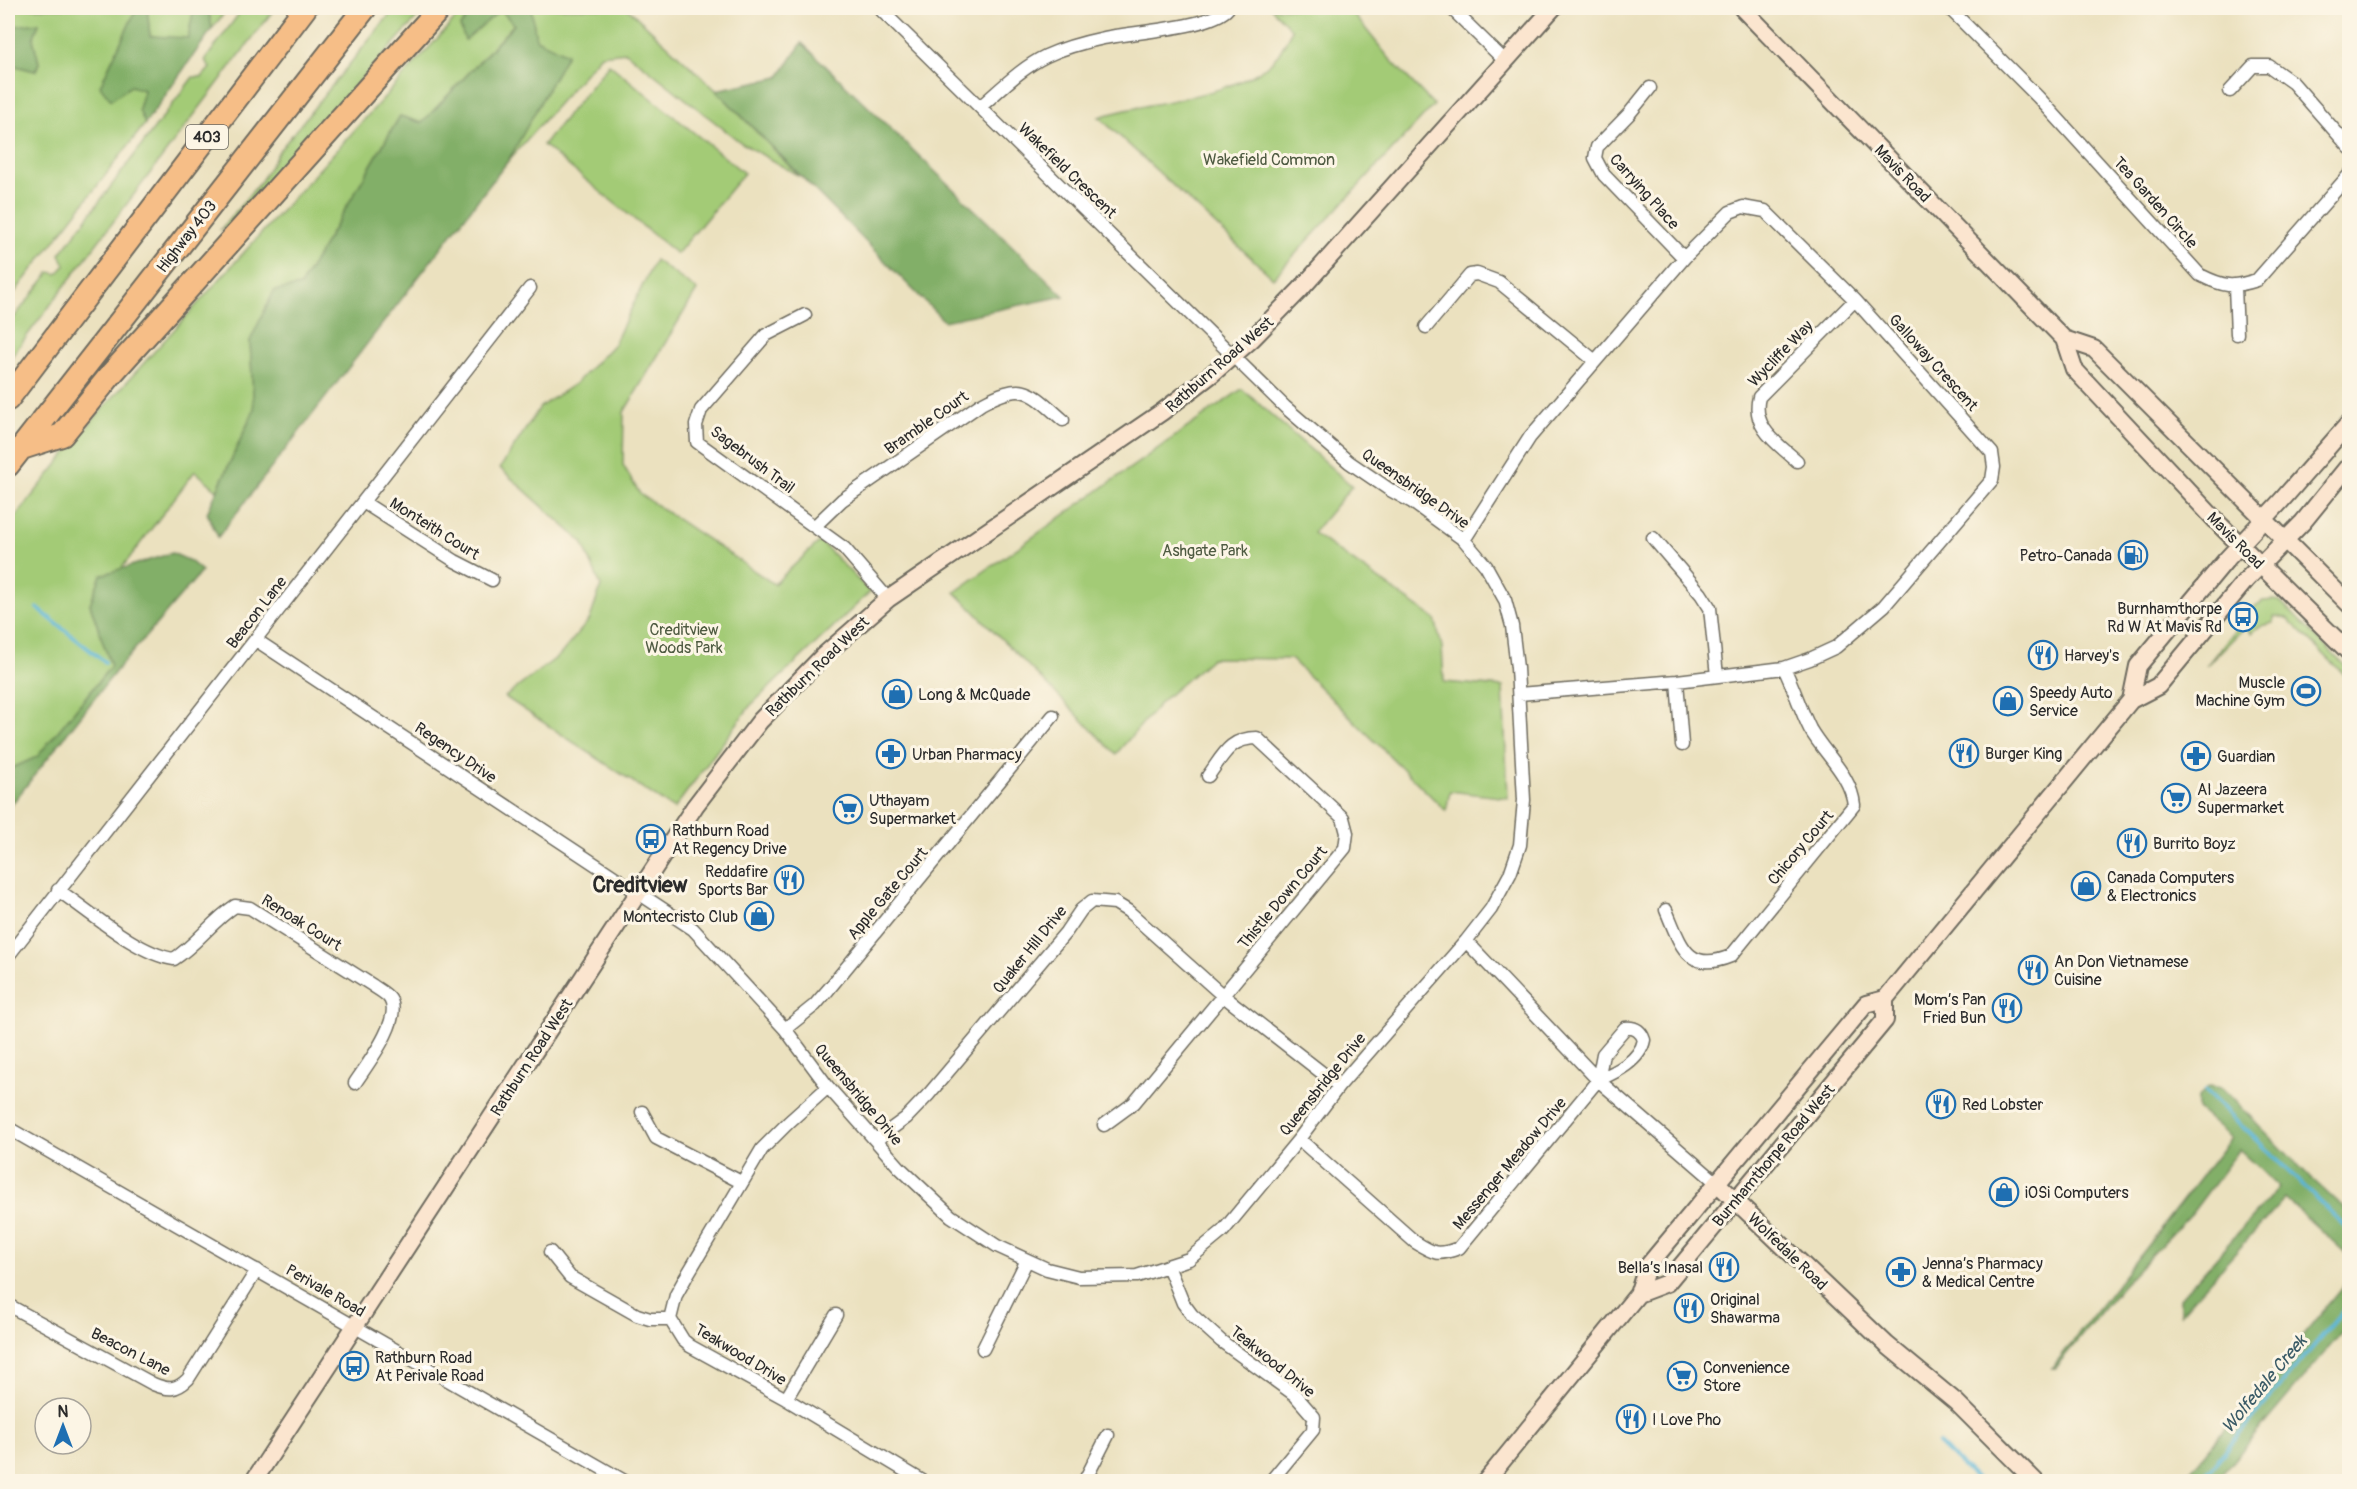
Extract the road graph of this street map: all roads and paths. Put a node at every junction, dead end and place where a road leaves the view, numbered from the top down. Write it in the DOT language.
graph roads {
  1 [pos="305,8"];
  2 [pos="365,8"];
  3 [pos="440,8"];
  4 [pos="879,8"];
  5 [pos="1228,8"];
  6 [pos="1451,8"];
  7 [pos="1553,8"];
  8 [pos="1742,8"];
  9 [pos="1949,8"];
  10 [pos="1505,61"];
  11 [pos="1650,88"];
  12 [pos="2230,91"];
  13 [pos="980,107"];
  14 [pos="2349,148"];
  15 [pos="2349,174"];
  16 [pos="1684,258"];
  17 [pos="2235,287"];
  18 [pos="530,288"];
  19 [pos="1855,300"];
  20 [pos="805,315"];
  21 [pos="1426,327"];
  22 [pos="2237,334"];
  23 [pos="2064,339"];
  24 [pos="1233,356"];
  25 [pos="1595,361"];
  26 [pos="8,399"];
  27 [pos="1063,420"];
  28 [pos="2349,422"];
  29 [pos="13,457"];
  30 [pos="1797,461"];
  31 [pos="2349,464"];
  32 [pos="363,502"];
  33 [pos="2264,520"];
  34 [pos="815,526"];
  35 [pos="1653,538"];
  36 [pos="1464,540"];
  37 [pos="2285,540"];
  38 [pos="2240,545"];
  39 [pos="2261,565"];
  40 [pos="492,580"];
  41 [pos="888,599"];
  42 [pos="2349,605"];
  43 [pos="256,640"];
  44 [pos="2349,653"];
  45 [pos="1784,668"];
  46 [pos="1717,676"];
  47 [pos="1677,681"];
  48 [pos="1519,694"];
  49 [pos="2131,700"];
  50 [pos="1053,716"];
  51 [pos="1682,745"];
  52 [pos="1208,776"];
  53 [pos="58,890"];
  54 [pos="638,892"];
  55 [pos="1666,910"];
  56 [pos="1466,941"];
  57 [pos="8,956"];
  58 [pos="1221,994"];
  59 [pos="1885,999"];
  60 [pos="785,1029"];
  61 [pos="1598,1080"];
  62 [pos="355,1083"];
  63 [pos="1339,1086"];
  64 [pos="828,1087"];
  65 [pos="642,1112"];
  66 [pos="1104,1125"];
  67 [pos="8,1128"];
  68 [pos="1299,1139"];
  69 [pos="876,1140"];
  70 [pos="741,1182"];
  71 [pos="1718,1183"];
  72 [pos="1735,1200"];
  73 [pos="550,1252"];
  74 [pos="1027,1260"];
  75 [pos="1168,1266"];
  76 [pos="257,1270"];
  77 [pos="1638,1294"];
  78 [pos="8,1305"];
  79 [pos="836,1315"];
  80 [pos="670,1319"];
  81 [pos="355,1326"];
  82 [pos="983,1349"];
  83 [pos="786,1399"];
  84 [pos="1108,1435"];
  85 [pos="921,1481"];
  86 [pos="253,1482"];
  87 [pos="626,1482"];
  88 [pos="1084,1482"];
  89 [pos="1270,1482"];
  90 [pos="1485,1482"];
  91 [pos="2036,1482"];
  1 -- 26 [label="highway, 403"];
  2 -- 29 [label="highway, Highway 403 / 403"];
  3 -- 29 [label="highway"];
  4 -- 13 [label="street, Wakefield Crescent"];
  5 -- 13 [label="street"];
  6 -- 10 [label="street"];
  7 -- 10 [label="main road, Rathburn Road West"];
  8 -- 23 [label="main road, Mavis Road"];
  9 -- 17 [label="street, Tea Garden Circle"];
  10 -- 24 [label="main road, Rathburn Road West"];
  11 -- 16 [label="street, Carrying Place"];
  12 -- 14 [label="street"];
  13 -- 24 [label="street, Wakefield Crescent"];
  15 -- 17 [label="street"];
  16 -- 19 [label="street, Galloway Crescent"];
  16 -- 25 [label="street, Galloway Crescent"];
  17 -- 22 [label="street"];
  18 -- 32 [label="street, Beacon Lane"];
  19 -- 30 [label="street, Wycliffe Way"];
  19 -- 45 [label="street, Galloway Crescent"];
  20 -- 34 [label="street, Sagebrush Trail"];
  21 -- 25 [label="street"];
  23 -- 33 [label="main road, Mavis Road"];
  23 -- 38 [label="main road, Mavis Road"];
  24 -- 36 [label="street, Queensbridge Drive"];
  24 -- 41 [label="main road, Rathburn Road West"];
  25 -- 36 [label="street, Galloway Crescent"];
  27 -- 34 [label="street, Bramble Court"];
  28 -- 33 [label="main road, Burnhamthorpe Road West"];
  31 -- 37 [label="main road, Burnhamthorpe Road West"];
  32 -- 40 [label="street, Monteith Court"];
  32 -- 43 [label="street, Beacon Lane"];
  33 -- 37 [label="main road, Mavis Road"];
  33 -- 38 [label="main road, Burnhamthorpe Road West"];
  34 -- 41 [label="street, Sagebrush Trail"];
  35 -- 46 [label="street"];
  36 -- 48 [label="street, Queensbridge Drive"];
  37 -- 39 [label="main road, Burnhamthorpe Road West"];
  37 -- 42 [label="main road, Mavis Road"];
  38 -- 39 [label="main road, Mavis Road"];
  38 -- 49 [label="main road, Burnhamthorpe Road West"];
  39 -- 44 [label="main road, Mavis Road"];
  39 -- 49 [label="main road, Burnhamthorpe Road West"];
  41 -- 54 [label="main road, Rathburn Road West"];
  43 -- 53 [label="street, Beacon Lane"];
  43 -- 54 [label="street, Regency Drive"];
  45 -- 46 [label="street, Galloway Crescent"];
  45 -- 55 [label="street, Chicory Court"];
  46 -- 47 [label="street, Galloway Crescent"];
  47 -- 48 [label="street, Galloway Crescent"];
  47 -- 51 [label="street"];
  48 -- 56 [label="street, Queensbridge Drive"];
  49 -- 59 [label="main road, Burnhamthorpe Road West"];
  50 -- 60 [label="street, Apple Gate Court"];
  52 -- 58 [label="street, Thistle Down Court"];
  53 -- 57 [label="street, Beacon Lane"];
  53 -- 62 [label="street, Renoak Court"];
  54 -- 60 [label="street, Queensbridge Drive"];
  54 -- 81 [label="main road, Rathburn Road West"];
  56 -- 61 [label="street, Wolfedale Road"];
  56 -- 63 [label="street, Queensbridge Drive"];
  58 -- 63 [label="street, Quaker Hill Drive"];
  58 -- 66 [label="street"];
  58 -- 69 [label="street, Quaker Hill Drive"];
  59 -- 71 [label="main road, Burnhamthorpe Road West"];
  59 -- 72 [label="main road, Burnhamthorpe Road West"];
  60 -- 64 [label="street, Queensbridge Drive"];
  61 -- 68 [label="street, Messenger Meadow Drive"];
  61 -- 71 [label="street, Wolfedale Road"];
  63 -- 68 [label="street, Queensbridge Drive"];
  64 -- 69 [label="street, Queensbridge Drive"];
  64 -- 70 [label="street"];
  65 -- 70 [label="street"];
  67 -- 76 [label="street, Perivale Road"];
  68 -- 75 [label="street, Queensbridge Drive"];
  69 -- 74 [label="street, Queensbridge Drive"];
  70 -- 80 [label="street"];
  71 -- 72 [label="main road, Wolfedale Road"];
  71 -- 77 [label="main road, Burnhamthorpe Road West"];
  72 -- 77 [label="main road, Burnhamthorpe Road West"];
  72 -- 91 [label="main road, Wolfedale Road"];
  73 -- 80 [label="street"];
  74 -- 75 [label="street, Queensbridge Drive"];
  74 -- 82 [label="street"];
  75 -- 89 [label="street, Teakwood Drive"];
  76 -- 78 [label="street, Beacon Lane"];
  76 -- 81 [label="street, Perivale Road"];
  77 -- 90 [label="main road, Burnhamthorpe Road West"];
  79 -- 83 [label="street"];
  80 -- 83 [label="street, Teakwood Drive"];
  81 -- 86 [label="main road, Rathburn Road West"];
  81 -- 87 [label="street, Perivale Road"];
  83 -- 85 [label="street, Teakwood Drive"];
  84 -- 88 [label="street"];
}
